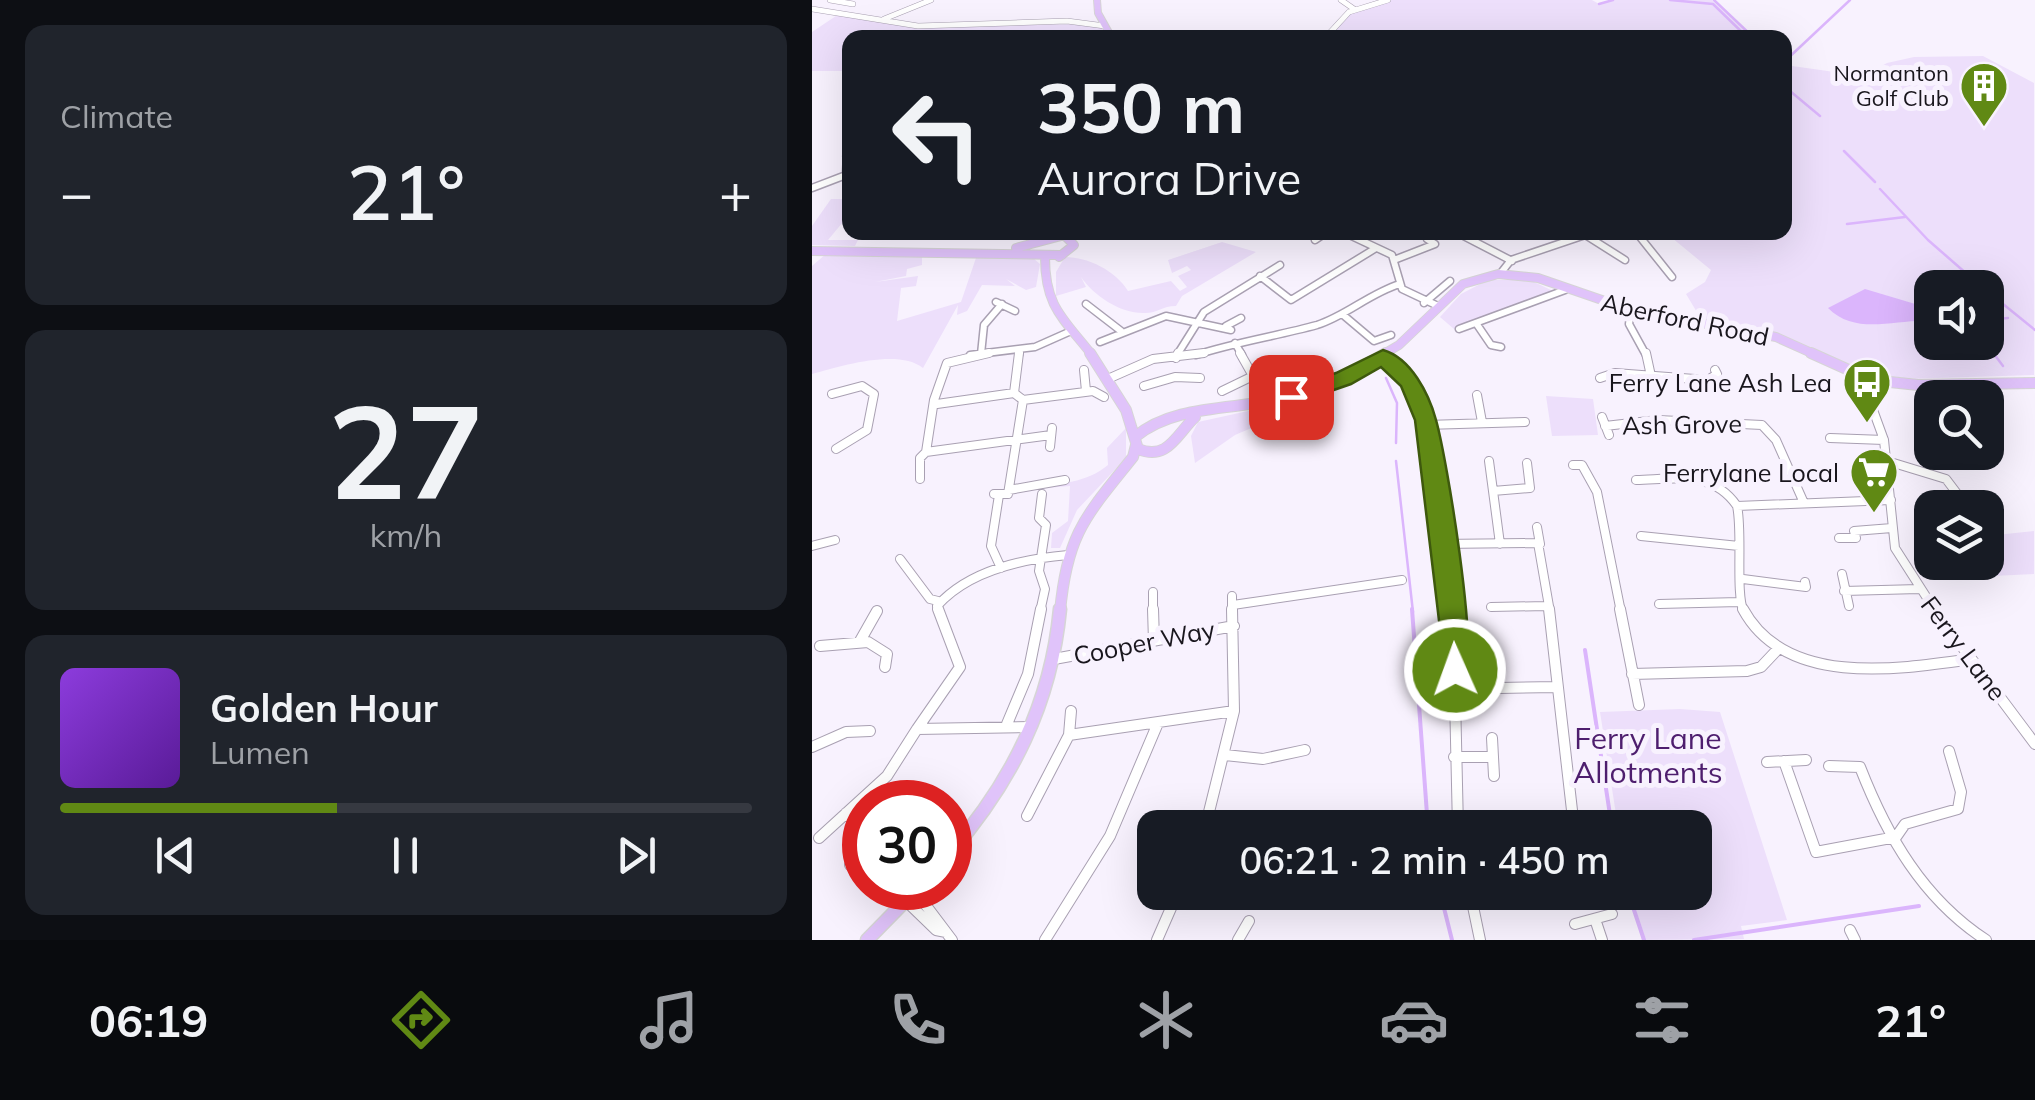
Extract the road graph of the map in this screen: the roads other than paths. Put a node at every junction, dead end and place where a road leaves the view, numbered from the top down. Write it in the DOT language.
graph roads {
  1 [pos="830,0"];
  2 [pos="931,0"];
  3 [pos="1097,0"];
  4 [pos="1341,0"];
  5 [pos="1388,0"];
  6 [pos="853,4"];
  7 [pos="812,9"];
  8 [pos="1354,9"];
  9 [pos="882,20"];
  10 [pos="1104,22"];
  11 [pos="1108,30"];
  12 [pos="1333,30"];
  13 [pos="842,177"];
  14 [pos="812,188"];
  15 [pos="1039,240"];
  16 [pos="1045,240"];
  17 [pos="1066,240"];
  18 [pos="1360,240"];
  19 [pos="1427,240"];
  20 [pos="1472,240"];
  21 [pos="1572,240"];
  22 [pos="1598,240"];
  23 [pos="1643,240"];
  24 [pos="1435,244"];
  25 [pos="1376,248"];
  26 [pos="1443,249"];
  27 [pos="926,250"];
  28 [pos="815,253"];
  29 [pos="1062,255"];
  30 [pos="1043,256"];
  31 [pos="1394,260"];
  32 [pos="1625,260"];
  33 [pos="1511,261"];
  34 [pos="1280,265"];
  35 [pos="1048,269"];
  36 [pos="1505,274"];
  37 [pos="1673,274"];
  38 [pos="1260,276"];
  39 [pos="1450,281"];
  40 [pos="1400,284"];
  41 [pos="1565,290"];
  42 [pos="1424,303"];
  43 [pos="1086,304"];
  44 [pos="1438,306"];
  45 [pos="1630,310"];
  46 [pos="1015,311"];
  47 [pos="1342,314"];
  48 [pos="1241,317"];
  49 [pos="1196,320"];
  50 [pos="1476,323"];
  51 [pos="1459,329"];
  52 [pos="1071,331"];
  53 [pos="1122,331"];
  54 [pos="1391,335"];
  55 [pos="1374,341"];
  56 [pos="1100,342"];
  57 [pos="1235,342"];
  58 [pos="1501,346"];
  59 [pos="1020,349"];
  60 [pos="1366,349"];
  61 [pos="980,354"];
  62 [pos="1383,356"];
  63 [pos="1176,358"];
  64 [pos="1187,358"];
  65 [pos="1084,370"];
  66 [pos="1601,374"];
  67 [pos="1719,374"];
  68 [pos="1182,376"];
  69 [pos="1253,376"];
  70 [pos="1271,376"];
  71 [pos="1651,376"];
  72 [pos="1860,377"];
  73 [pos="1110,378"];
  74 [pos="1200,378"];
  75 [pos="2034,383"];
  76 [pos="1144,386"];
  77 [pos="1222,391"];
  78 [pos="1086,392"];
  79 [pos="832,394"];
  80 [pos="1014,394"];
  81 [pos="1476,395"];
  82 [pos="1104,397"];
  83 [pos="1022,400"];
  84 [pos="937,404"];
  85 [pos="1126,410"];
  86 [pos="1205,413"];
  87 [pos="1159,421"];
  88 [pos="1482,422"];
  89 [pos="1525,422"];
  90 [pos="1426,425"];
  91 [pos="1605,426"];
  92 [pos="1180,432"];
  93 [pos="1826,438"];
  94 [pos="1016,440"];
  95 [pos="1884,440"];
  96 [pos="1135,441"];
  97 [pos="1050,446"];
  98 [pos="836,449"];
  99 [pos="926,452"];
  100 [pos="1153,454"];
  101 [pos="1887,461"];
  102 [pos="1526,463"];
  103 [pos="1580,463"];
  104 [pos="1504,469"];
  105 [pos="1123,470"];
  106 [pos="1641,478"];
  107 [pos="920,479"];
  108 [pos="1065,480"];
  109 [pos="1009,490"];
  110 [pos="1954,490"];
  111 [pos="1493,491"];
  112 [pos="1042,494"];
  113 [pos="1891,500"];
  114 [pos="1804,503"];
  115 [pos="1737,506"];
  116 [pos="1060,523"];
  117 [pos="1046,525"];
  118 [pos="1537,527"];
  119 [pos="1892,528"];
  120 [pos="1640,536"];
  121 [pos="1839,538"];
  122 [pos="835,540"];
  123 [pos="1440,544"];
  124 [pos="1500,544"];
  125 [pos="1540,544"];
  126 [pos="812,546"];
  127 [pos="1739,546"];
  128 [pos="1068,554"];
  129 [pos="1043,556"];
  130 [pos="900,559"];
  131 [pos="924,566"];
  132 [pos="1001,568"];
  133 [pos="912,574"];
  134 [pos="1842,574"];
  135 [pos="1742,579"];
  136 [pos="1402,580"];
  137 [pos="1804,582"];
  138 [pos="1919,588"];
  139 [pos="1844,591"];
  140 [pos="1153,592"];
  141 [pos="938,602"];
  142 [pos="1739,602"];
  143 [pos="1658,604"];
  144 [pos="1546,606"];
  145 [pos="1849,606"];
  146 [pos="1490,607"];
  147 [pos="876,618"];
  148 [pos="1234,626"];
  149 [pos="1154,640"];
  150 [pos="860,641"];
  151 [pos="820,646"];
  152 [pos="1778,649"];
  153 [pos="1054,659"];
  154 [pos="1972,659"];
  155 [pos="885,667"];
  156 [pos="1632,674"];
  157 [pos="1556,686"];
  158 [pos="1498,688"];
  159 [pos="1639,706"];
  160 [pos="1071,711"];
  161 [pos="1234,711"];
  162 [pos="1158,723"];
  163 [pos="1006,724"];
  164 [pos="1031,727"];
  165 [pos="918,729"];
  166 [pos="870,730"];
  167 [pos="1069,735"];
  168 [pos="1492,738"];
  169 [pos="2034,744"];
  170 [pos="812,746"];
  171 [pos="1304,750"];
  172 [pos="1949,752"];
  173 [pos="1225,755"];
  174 [pos="1454,757"];
  175 [pos="1493,757"];
  176 [pos="1806,760"];
  177 [pos="1784,761"];
  178 [pos="1767,762"];
  179 [pos="1829,766"];
  180 [pos="1494,776"];
  181 [pos="882,780"];
  182 [pos="1210,810"];
  183 [pos="1457,810"];
  184 [pos="1573,810"];
  185 [pos="1027,816"];
  186 [pos="842,817"];
  187 [pos="972,827"];
  188 [pos="1896,837"];
  189 [pos="819,838"];
  190 [pos="896,910"];
  191 [pos="924,910"];
  192 [pos="1171,910"];
  193 [pos="1474,910"];
  194 [pos="1612,914"];
  195 [pos="1594,919"];
  196 [pos="1249,921"];
  197 [pos="1575,924"];
  198 [pos="949,936"];
  199 [pos="1973,936"];
  200 [pos="1160,939"];
  201 [pos="867,940"];
  202 [pos="1045,940"];
  203 [pos="1238,940"];
  204 [pos="1480,940"];
  205 [pos="1602,940"];
  206 [pos="1986,940"];
  1 -- 6 [label="street"];
  2 -- 9 [label="street"];
  3 -- 10 [label="main road"];
  4 -- 8 [label="street"];
  5 -- 8 [label="street"];
  7 -- 9 [label="street"];
  8 -- 12 [label="street"];
  9 -- 10 [label="street"];
  10 -- 11 [label="main road"];
  13 -- 14 [label="street"];
  15 -- 27 [label="main road"];
  16 -- 30 [label="main road"];
  17 -- 29 [label="main road"];
  18 -- 25 [label="street"];
  19 -- 24 [label="street"];
  20 -- 33 [label="street"];
  21 -- 33 [label="street"];
  22 -- 32 [label="street"];
  23 -- 37 [label="street"];
  24 -- 26 [label="street"];
  24 -- 31 [label="street"];
  25 -- 31 [label="street"];
  25 -- 38 [label="street"];
  27 -- 28 [label="main road"];
  27 -- 30 [label="main road"];
  29 -- 30 [label="main road"];
  29 -- 35 [label="main road"];
  30 -- 35 [label="main road"];
  31 -- 40 [label="street"];
  33 -- 36 [label="street"];
  34 -- 38 [label="street"];
  35 -- 52 [label="main road"];
  36 -- 41 [label="main road, Aberford Road"];
  36 -- 44 [label="main road"];
  38 -- 49 [label="street"];
  39 -- 42 [label="street"];
  40 -- 42 [label="street"];
  40 -- 47 [label="street"];
  41 -- 45 [label="main road, Aberford Road"];
  41 -- 50 [label="street"];
  42 -- 44 [label="street"];
  43 -- 53 [label="street"];
  44 -- 62 [label="main road"];
  45 -- 71 [label="street"];
  45 -- 72 [label="main road, Aberford Road"];
  46 -- 61 [label="street"];
  47 -- 55 [label="street"];
  47 -- 57 [label="street"];
  48 -- 49 [label="street"];
  49 -- 53 [label="street"];
  49 -- 63 [label="street"];
  50 -- 51 [label="street"];
  50 -- 58 [label="street"];
  52 -- 59 [label="street"];
  52 -- 73 [label="main road"];
  53 -- 56 [label="street"];
  54 -- 55 [label="street"];
  55 -- 60 [label="street"];
  57 -- 64 [label="street"];
  57 -- 69 [label="street"];
  59 -- 61 [label="street"];
  59 -- 80 [label="street"];
  61 -- 84 [label="street"];
  62 -- 86 [label="main road"];
  62 -- 90 [label="street"];
  63 -- 64 [label="street"];
  63 -- 73 [label="street"];
  64 -- 68 [label="street"];
  65 -- 78 [label="street"];
  66 -- 71 [label="street"];
  67 -- 71 [label="street"];
  68 -- 74 [label="street"];
  68 -- 76 [label="street"];
  69 -- 70 [label="street"];
  69 -- 77 [label="street"];
  72 -- 75 [label="main road, Aberford Road"];
  72 -- 95 [label="street, Ferry Lane"];
  73 -- 85 [label="main road"];
  78 -- 82 [label="street"];
  78 -- 83 [label="street"];
  79 -- 98 [label="street"];
  80 -- 83 [label="street"];
  80 -- 84 [label="street"];
  81 -- 88 [label="street"];
  83 -- 94 [label="street"];
  84 -- 99 [label="street"];
  85 -- 87 [label="main road"];
  85 -- 96 [label="main road"];
  86 -- 87 [label="main road"];
  86 -- 92 [label="main road"];
  87 -- 92 [label="main road"];
  87 -- 96 [label="main road"];
  88 -- 89 [label="street"];
  88 -- 90 [label="street"];
  90 -- 123 [label="street"];
  91 -- 114 [label="street, Ash Grove"];
  92 -- 100 [label="main road"];
  93 -- 95 [label="street"];
  94 -- 97 [label="street"];
  94 -- 99 [label="street"];
  94 -- 109 [label="street"];
  95 -- 101 [label="street, Ferry Lane"];
  96 -- 100 [label="main road"];
  96 -- 105 [label="main road"];
  99 -- 107 [label="street"];
  100 -- 105 [label="main road"];
  101 -- 110 [label="street"];
  101 -- 113 [label="street, Ferry Lane"];
  102 -- 111 [label="street"];
  103 -- 156 [label="street"];
  104 -- 111 [label="street"];
  105 -- 128 [label="main road"];
  106 -- 115 [label="street"];
  108 -- 109 [label="street"];
  109 -- 132 [label="street"];
  111 -- 124 [label="street"];
  112 -- 117 [label="street"];
  113 -- 114 [label="street"];
  113 -- 119 [label="street, Ferry Lane"];
  114 -- 115 [label="street"];
  115 -- 127 [label="street"];
  116 -- 117 [label="street"];
  117 -- 129 [label="street"];
  118 -- 125 [label="street"];
  119 -- 121 [label="street"];
  119 -- 138 [label="street, Ferry Lane"];
  120 -- 127 [label="street"];
  122 -- 126 [label="street"];
  123 -- 124 [label="street"];
  123 -- 174 [label="street"];
  124 -- 125 [label="street"];
  125 -- 144 [label="street"];
  127 -- 135 [label="street"];
  128 -- 129 [label="street"];
  128 -- 153 [label="main road"];
  129 -- 132 [label="street"];
  129 -- 163 [label="street"];
  130 -- 133 [label="street"];
  131 -- 133 [label="street"];
  132 -- 141 [label="street"];
  133 -- 141 [label="street"];
  134 -- 139 [label="street"];
  135 -- 137 [label="street"];
  135 -- 142 [label="street"];
  136 -- 148 [label="street"];
  138 -- 139 [label="street"];
  138 -- 154 [label="street, Ferry Lane"];
  139 -- 145 [label="street"];
  140 -- 149 [label="street"];
  141 -- 165 [label="street"];
  142 -- 143 [label="street"];
  142 -- 152 [label="street"];
  144 -- 146 [label="street"];
  144 -- 157 [label="street"];
  147 -- 150 [label="street"];
  148 -- 149 [label="street, Cooper Way"];
  148 -- 161 [label="street"];
  149 -- 153 [label="street, Cooper Way"];
  150 -- 151 [label="street"];
  150 -- 155 [label="street"];
  152 -- 154 [label="street"];
  152 -- 156 [label="street"];
  153 -- 164 [label="main road"];
  154 -- 169 [label="street, Ferry Lane"];
  156 -- 159 [label="street"];
  157 -- 158 [label="street"];
  157 -- 184 [label="street"];
  160 -- 167 [label="street"];
  161 -- 162 [label="street"];
  161 -- 173 [label="street"];
  162 -- 167 [label="street"];
  162 -- 202 [label="street"];
  163 -- 164 [label="street"];
  163 -- 165 [label="street"];
  164 -- 187 [label="main road"];
  165 -- 181 [label="street"];
  166 -- 170 [label="street"];
  167 -- 185 [label="street"];
  168 -- 175 [label="street"];
  171 -- 173 [label="street"];
  172 -- 188 [label="street"];
  173 -- 182 [label="street"];
  174 -- 175 [label="street"];
  174 -- 183 [label="street"];
  175 -- 180 [label="street"];
  176 -- 177 [label="street"];
  177 -- 178 [label="street"];
  177 -- 188 [label="street"];
  179 -- 188 [label="street"];
  186 -- 189 [label="street"];
  188 -- 199 [label="street"];
  190 -- 201 [label="main road"];
  191 -- 198 [label="street"];
  192 -- 200 [label="street"];
  193 -- 204 [label="street"];
  194 -- 195 [label="street"];
  195 -- 197 [label="street"];
  195 -- 205 [label="street"];
  196 -- 203 [label="street"];
  199 -- 206 [label="street"];
}
